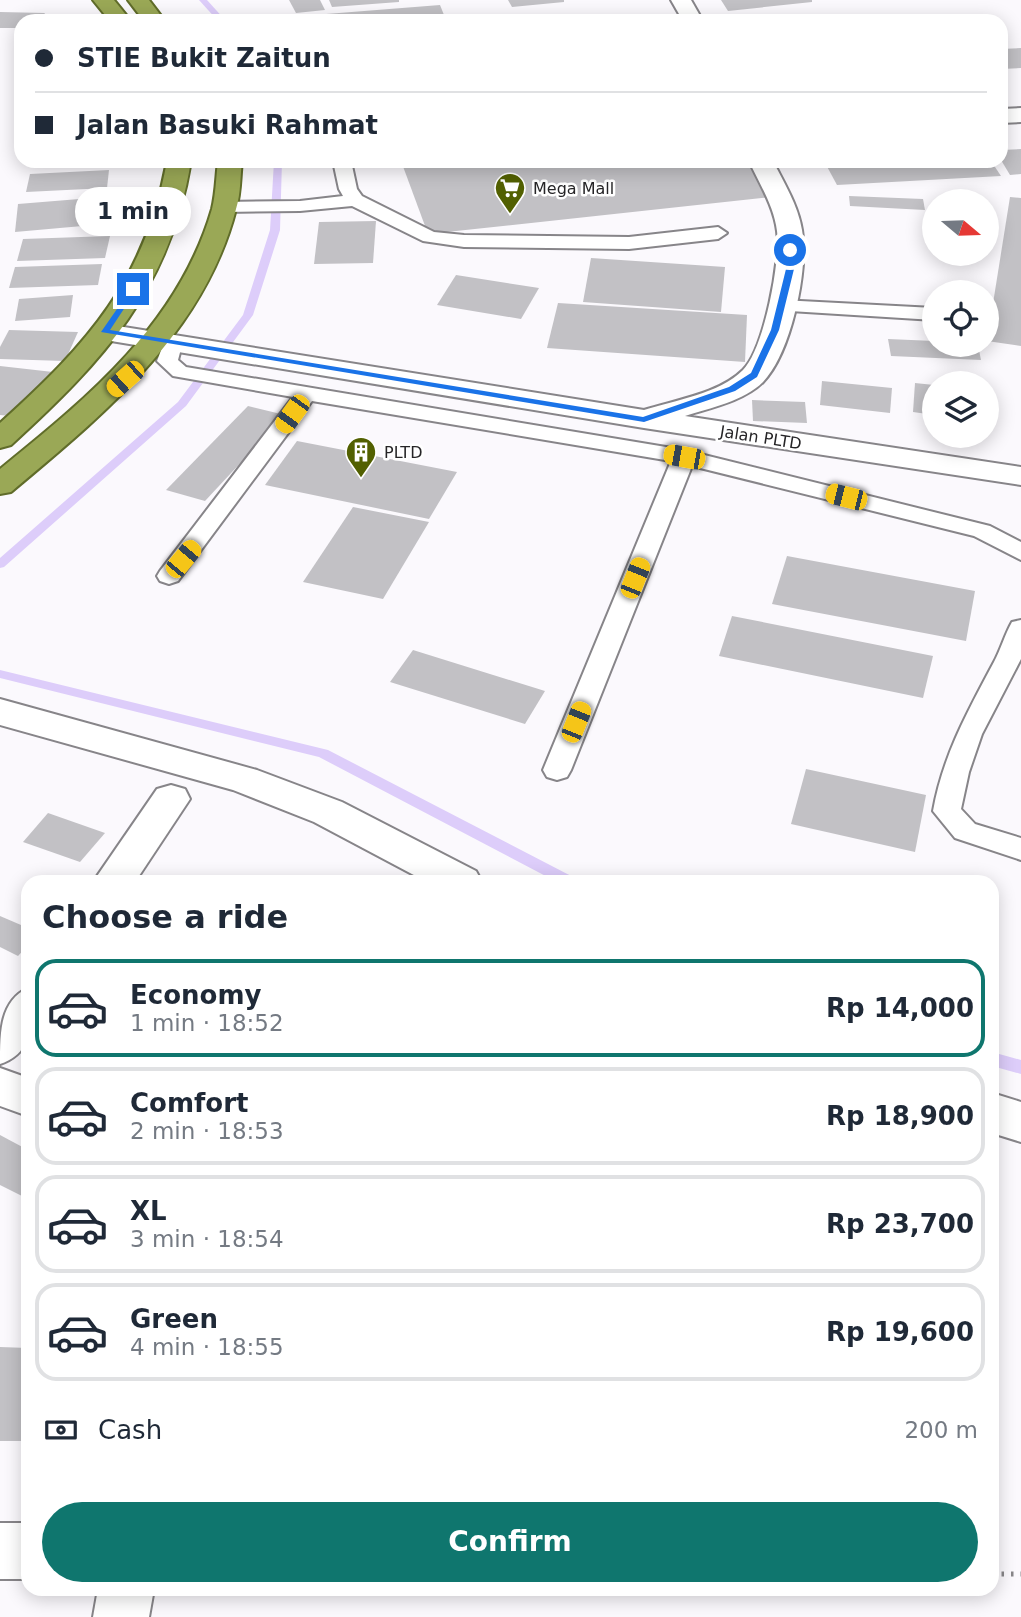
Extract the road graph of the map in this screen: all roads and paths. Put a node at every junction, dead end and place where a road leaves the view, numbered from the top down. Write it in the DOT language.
graph roads {
  1 [pos="103,0"];
  2 [pos="138,0"];
  3 [pos="115,14"];
  4 [pos="149,14"];
  5 [pos="178,168"];
  6 [pos="229,168"];
  7 [pos="344,168"];
  8 [pos="764,168"];
  9 [pos="355,200"];
  10 [pos="224,208"];
  11 [pos="718,233"];
  12 [pos="781,306"];
  13 [pos="922,313"];
  14 [pos="105,332"];
  15 [pos="166,340"];
  16 [pos="307,393"];
  17 [pos="644,419"];
  18 [pos="0,439"];
  19 [pos="684,457"];
  20 [pos="1021,476"];
  21 [pos="0,485"];
  22 [pos="1021,553"];
  23 [pos="169,576"];
  24 [pos="1021,628"];
  25 [pos="0,712"];
  26 [pos="557,771"];
  27 [pos="171,799"];
  28 [pos="1021,849"];
  29 [pos="118,875"];
  30 [pos="450,875"];
  31 [pos="21,1016"];
  32 [pos="0,1046"];
  33 [pos="0,1087"];
  34 [pos="21,1094"];
  35 [pos="999,1115"];
  36 [pos="1021,1122"];
  37 [pos="0,1551"];
  38 [pos="21,1551"];
  39 [pos="999,1574"];
  40 [pos="1021,1574"];
  41 [pos="125,1596"];
  42 [pos="121,1617"];
  1 -- 3 [label="highway"];
  2 -- 4 [label="highway"];
  5 -- 14 [label="highway"];
  6 -- 10 [label="highway"];
  7 -- 9 [label="lane"];
  8 -- 12 [label="street"];
  9 -- 10 [label="lane"];
  9 -- 11 [label="lane"];
  10 -- 15 [label="highway"];
  12 -- 13 [label="lane"];
  12 -- 17 [label="street"];
  14 -- 15 [label="street, Jalan PLTD"];
  14 -- 18 [label="highway"];
  15 -- 16 [label="lane"];
  15 -- 17 [label="street, Jalan PLTD"];
  15 -- 21 [label="highway"];
  16 -- 19 [label="lane"];
  16 -- 23 [label="lane"];
  17 -- 20 [label="street, Jalan PLTD"];
  19 -- 22 [label="lane"];
  19 -- 26 [label="lane"];
  24 -- 28 [label="lane"];
  25 -- 30 [label="street"];
  27 -- 29 [label="street"];
  31 -- 32 [label="street"];
  33 -- 34 [label="street"];
  35 -- 36 [label="street"];
  37 -- 38 [label="street"];
  39 -- 40 [label="path"];
  41 -- 42 [label="street"];
}
